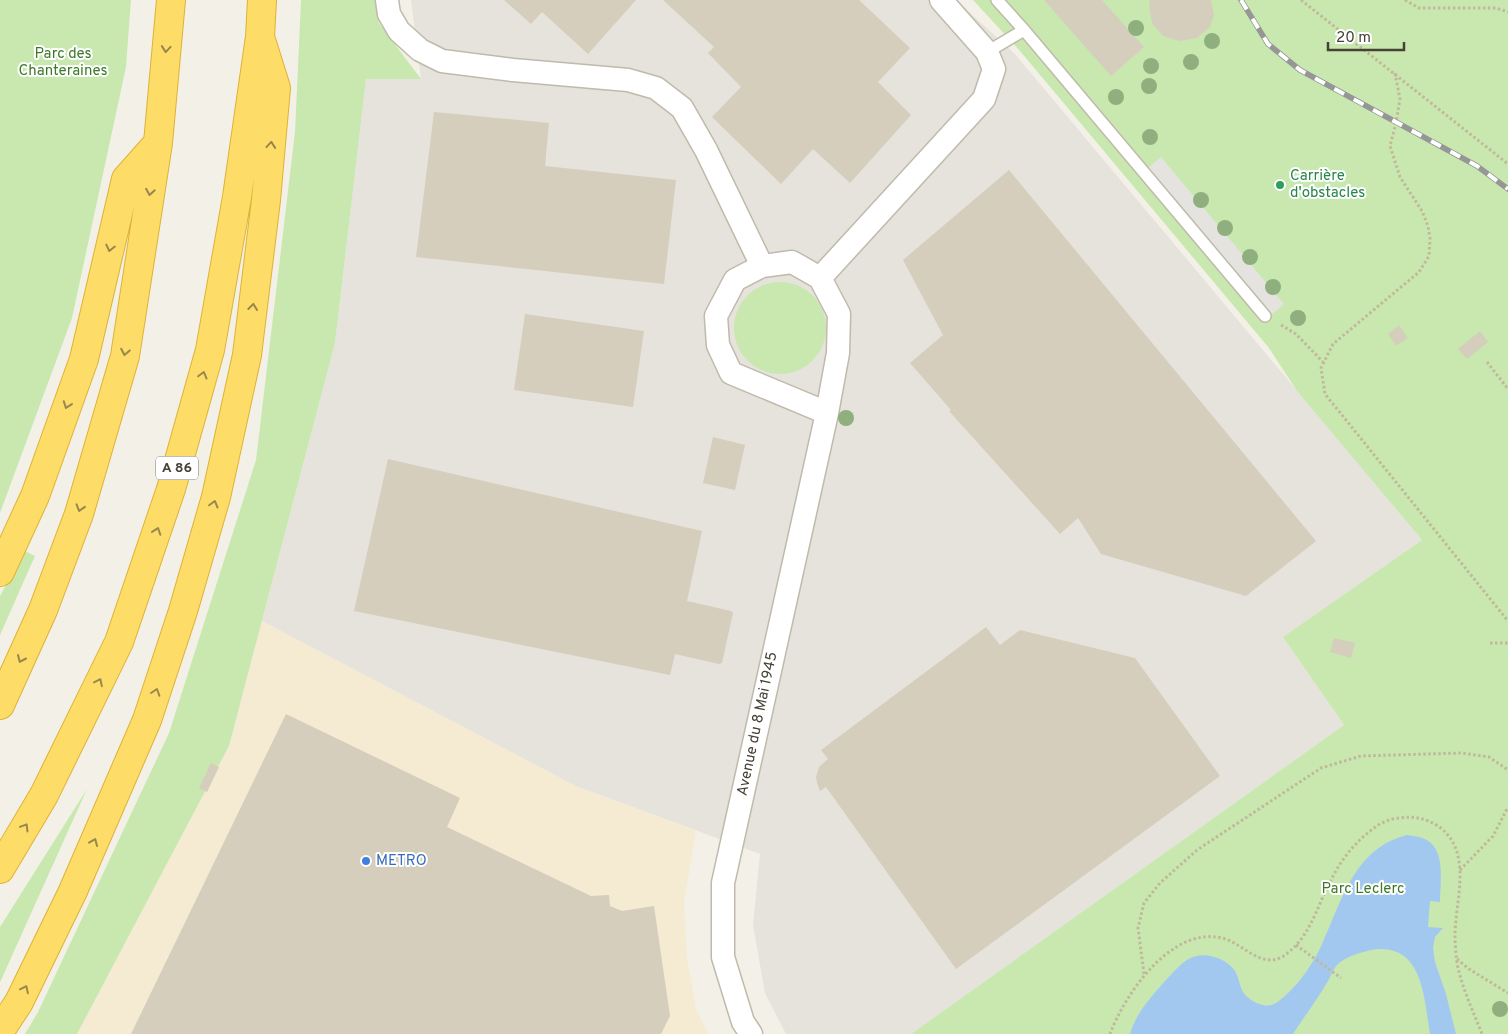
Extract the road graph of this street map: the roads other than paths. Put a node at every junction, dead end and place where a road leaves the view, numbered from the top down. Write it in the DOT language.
graph roads {
  1 [pos="171,0"];
  2 [pos="262,0"];
  3 [pos="387,0"];
  4 [pos="941,0"];
  5 [pos="997,0"];
  6 [pos="1024,30"];
  7 [pos="260,37"];
  8 [pos="987,52"];
  9 [pos="158,143"];
  10 [pos="762,266"];
  11 [pos="820,278"];
  12 [pos="1265,316"];
  13 [pos="827,413"];
  14 [pos="0,572"];
  15 [pos="0,705"];
  16 [pos="0,869"];
  17 [pos="0,1031"];
  18 [pos="751,1034"];
  1 -- 9 [label="highway, one-way"];
  2 -- 7 [label="highway, A 86"];
  3 -- 10 [label="street"];
  4 -- 8 [label="street"];
  5 -- 6 [label="lane"];
  6 -- 8 [label="lane"];
  6 -- 12 [label="lane"];
  16 -- 7 [label="highway, A 86, one-way"];
  17 -- 7 [label="highway, one-way"];
  8 -- 11 [label="street"];
  9 -- 14 [label="highway, one-way"];
  9 -- 15 [label="highway, one-way"];
  10 -- 11 [label="street"];
  10 -- 13 [label="street"];
  11 -- 13 [label="street, Avenue du 8 Mai 1945"];
  13 -- 18 [label="street, Avenue du 8 Mai 1945"];
}
